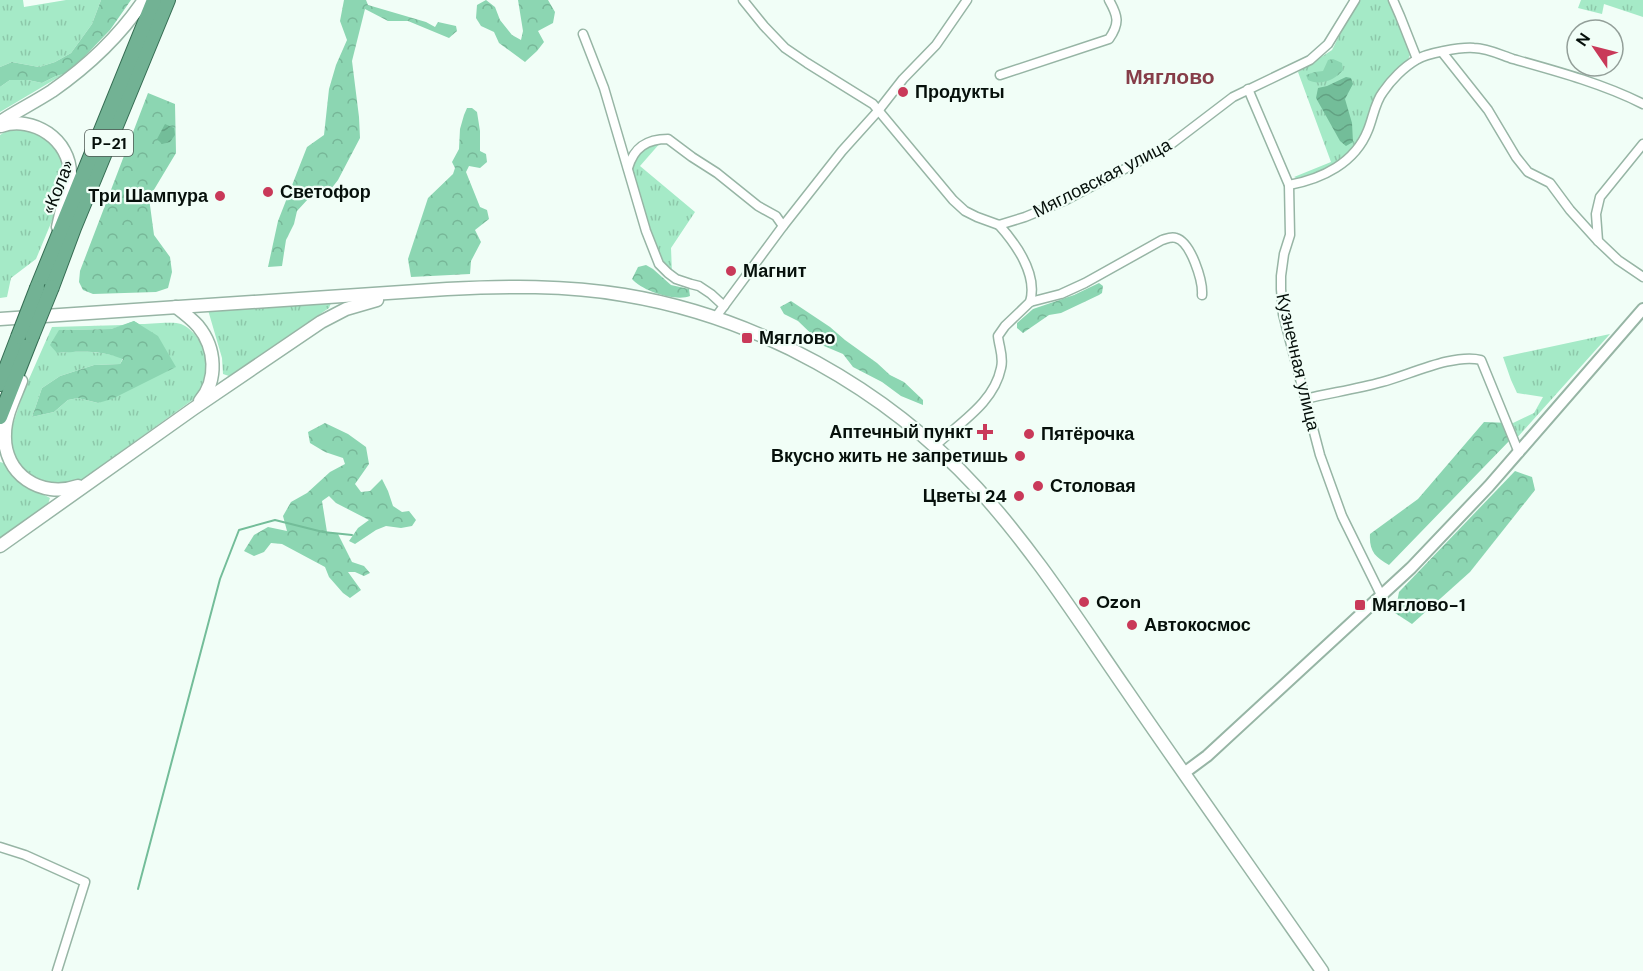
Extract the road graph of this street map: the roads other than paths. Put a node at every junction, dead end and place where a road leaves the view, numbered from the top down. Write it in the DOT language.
graph roads {
  1 [pos="144,0"];
  2 [pos="154,0"];
  3 [pos="168,0"];
  4 [pos="743,0"];
  5 [pos="967,0"];
  6 [pos="1109,0"];
  7 [pos="1355,0"];
  8 [pos="1392,0"];
  9 [pos="583,34"];
  10 [pos="1442,52"];
  11 [pos="1417,59"];
  12 [pos="1000,75"];
  13 [pos="1248,89"];
  14 [pos="1643,104"];
  15 [pos="878,111"];
  16 [pos="0,124"];
  17 [pos="1643,144"];
  18 [pos="627,168"];
  19 [pos="1289,185"];
  20 [pos="999,225"];
  21 [pos="783,226"];
  22 [pos="1598,241"];
  23 [pos="55,242"];
  24 [pos="1643,277"];
  25 [pos="408,291"];
  26 [pos="1202,295"];
  27 [pos="1030,302"];
  28 [pos="724,306"];
  29 [pos="176,307"];
  30 [pos="1643,309"];
  31 [pos="716,318"];
  32 [pos="0,319"];
  33 [pos="25,337"];
  34 [pos="0,384"];
  35 [pos="1305,399"];
  36 [pos="193,409"];
  37 [pos="0,417"];
  38 [pos="935,446"];
  39 [pos="1519,453"];
  40 [pos="93,479"];
  41 [pos="0,546"];
  42 [pos="1381,595"];
  43 [pos="1184,773"];
  44 [pos="0,847"];
  45 [pos="57,971"];
  46 [pos="1322,971"];
  1 -- 16 [label="main road"];
  2 -- 23 [label="highway, «Кола» / Р-21"];
  3 -- 33 [label="highway, «Кола» / Р-21, bridge"];
  4 -- 15 [label="street"];
  5 -- 15 [label="street"];
  6 -- 12 [label="street"];
  7 -- 13 [label="street, Мягловская улица"];
  8 -- 11 [label="street"];
  9 -- 18 [label="street"];
  10 -- 11 [label="street"];
  10 -- 14 [label="street"];
  10 -- 22 [label="street"];
  11 -- 19 [label="street"];
  13 -- 19 [label="street, Кузнечная улица"];
  13 -- 20 [label="street, Мягловская улица"];
  15 -- 20 [label="street"];
  15 -- 21 [label="street"];
  16 -- 23 [label="main road"];
  17 -- 22 [label="street"];
  18 -- 21 [label="street"];
  18 -- 28 [label="street"];
  19 -- 35 [label="street, Кузнечная улица"];
  20 -- 27 [label="street"];
  21 -- 28 [label="street"];
  22 -- 24 [label="street"];
  23 -- 33 [label="highway, «Кола» / Р-21, bridge"];
  25 -- 29 [label="main road"];
  25 -- 31 [label="main road"];
  25 -- 36 [label="main road"];
  26 -- 27 [label="street"];
  27 -- 38 [label="street"];
  28 -- 31 [label="street"];
  29 -- 32 [label="main road"];
  29 -- 36 [label="main road"];
  30 -- 39 [label="street"];
  31 -- 38 [label="main road"];
  33 -- 34 [label="highway, Р-21"];
  33 -- 37 [label="highway, Р-21"];
  33 -- 40 [label="main road"];
  35 -- 39 [label="street"];
  35 -- 42 [label="street, Кузнечная улица"];
  36 -- 40 [label="main road"];
  38 -- 43 [label="main road"];
  39 -- 42 [label="street"];
  40 -- 41 [label="main road"];
  42 -- 43 [label="street"];
  43 -- 46 [label="main road"];
  44 -- 45 [label="street"];
}
